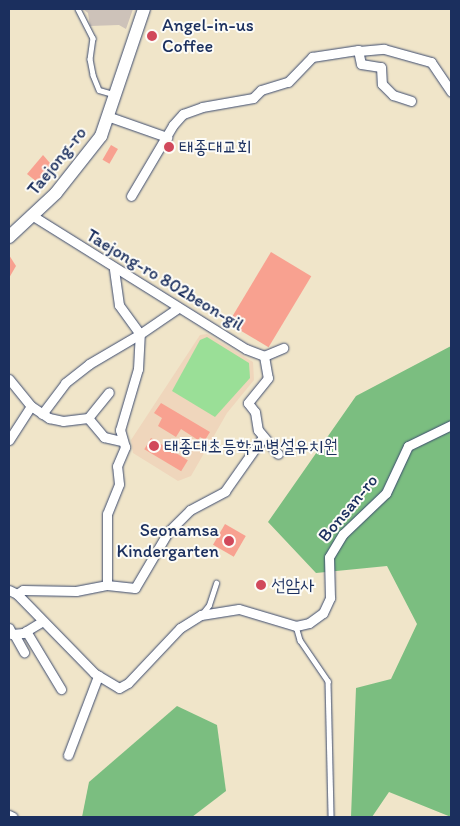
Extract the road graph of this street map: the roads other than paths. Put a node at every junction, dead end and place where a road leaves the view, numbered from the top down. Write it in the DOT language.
graph roads {
  1 [pos="78,9"];
  2 [pos="144,9"];
  3 [pos="359,51"];
  4 [pos="451,92"];
  5 [pos="114,95"];
  6 [pos="411,101"];
  7 [pos="107,116"];
  8 [pos="167,137"];
  9 [pos="131,196"];
  10 [pos="34,216"];
  11 [pos="9,237"];
  12 [pos="114,269"];
  13 [pos="178,308"];
  14 [pos="140,334"];
  15 [pos="283,348"];
  16 [pos="264,356"];
  17 [pos="9,379"];
  18 [pos="109,392"];
  19 [pos="31,406"];
  20 [pos="42,414"];
  21 [pos="88,418"];
  22 [pos="451,424"];
  23 [pos="263,437"];
  24 [pos="9,440"];
  25 [pos="123,444"];
  26 [pos="278,454"];
  27 [pos="216,583"];
  28 [pos="107,586"];
  29 [pos="13,592"];
  30 [pos="201,615"];
  31 [pos="43,621"];
  32 [pos="296,626"];
  33 [pos="12,631"];
  34 [pos="26,631"];
  35 [pos="24,652"];
  36 [pos="98,676"];
  37 [pos="61,689"];
  38 [pos="68,756"];
  39 [pos="9,815"];
  40 [pos="12,817"];
  41 [pos="331,817"];
  1 -- 5 [label="lane"];
  2 -- 5 [label="main road, Taejong-ro"];
  3 -- 4 [label="street"];
  3 -- 6 [label="street"];
  3 -- 8 [label="street"];
  5 -- 7 [label="main road, Taejong-ro"];
  7 -- 8 [label="street"];
  7 -- 10 [label="main road, Taejong-ro"];
  8 -- 9 [label="street"];
  10 -- 11 [label="main road, Taejong-ro"];
  10 -- 12 [label="street, Taejong-ro 802beon-gil"];
  12 -- 13 [label="street, Taejong-ro 802beon-gil"];
  12 -- 14 [label="street"];
  13 -- 14 [label="street"];
  13 -- 16 [label="street, Taejong-ro 802beon-gil"];
  14 -- 20 [label="street"];
  14 -- 25 [label="street"];
  15 -- 16 [label="street"];
  16 -- 23 [label="street"];
  17 -- 19 [label="street"];
  18 -- 21 [label="street"];
  19 -- 20 [label="street"];
  19 -- 24 [label="street"];
  20 -- 21 [label="street"];
  21 -- 25 [label="street"];
  22 -- 32 [label="street, Bonsan-ro"];
  23 -- 26 [label="street"];
  23 -- 28 [label="street"];
  25 -- 28 [label="street"];
  27 -- 30 [label="lane"];
  28 -- 29 [label="street"];
  29 -- 31 [label="street"];
  30 -- 32 [label="street"];
  30 -- 36 [label="street"];
  31 -- 34 [label="street"];
  31 -- 36 [label="street"];
  32 -- 41 [label="lane"];
  33 -- 34 [label="street"];
  33 -- 35 [label="street"];
  34 -- 37 [label="street"];
  36 -- 38 [label="street"];
  39 -- 40 [label="street"];
}
